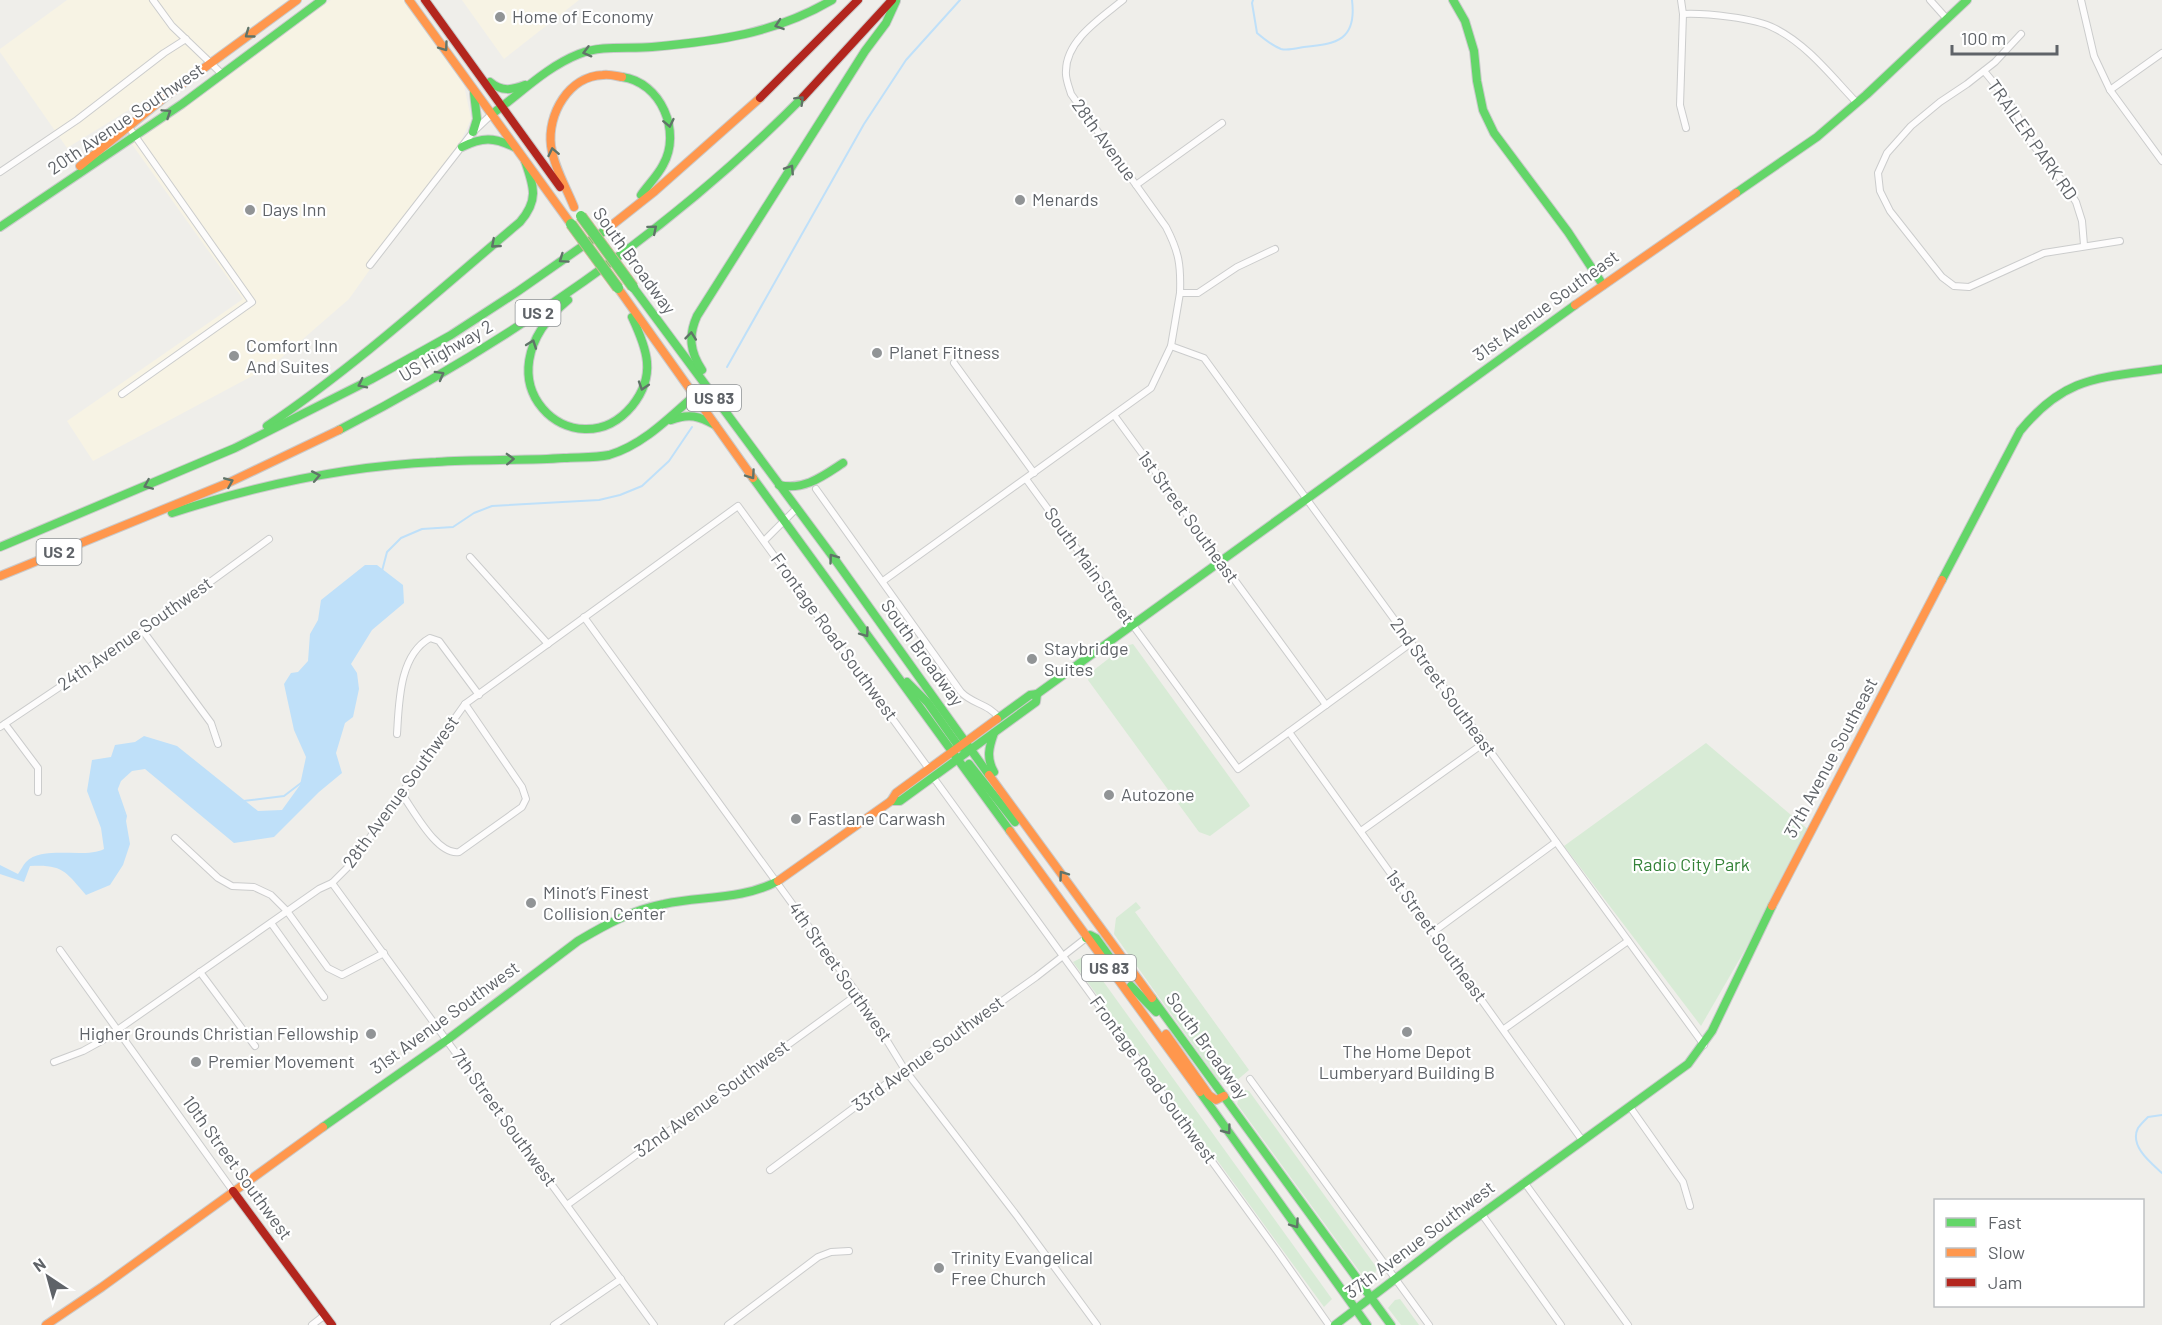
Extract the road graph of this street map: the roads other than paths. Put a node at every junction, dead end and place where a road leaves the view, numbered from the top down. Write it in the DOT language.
graph roads {
  1 [pos="153,0"];
  2 [pos="297,0"];
  3 [pos="322,0"];
  4 [pos="409,0"];
  5 [pos="425,0"];
  6 [pos="832,0"];
  7 [pos="858,0"];
  8 [pos="895,0"];
  9 [pos="1123,0"];
  10 [pos="1453,0"];
  11 [pos="1681,0"];
  12 [pos="1930,0"];
  13 [pos="1967,0"];
  14 [pos="2080,0"];
  15 [pos="1683,14"];
  16 [pos="1947,19"];
  17 [pos="2021,34"];
  18 [pos="186,39"];
  19 [pos="2162,53"];
  20 [pos="210,63"];
  21 [pos="477,71"];
  22 [pos="1984,71"];
  23 [pos="222,74"];
  24 [pos="539,80"];
  25 [pos="472,87"];
  26 [pos="2110,90"];
  27 [pos="1857,103"];
  28 [pos="503,107"];
  29 [pos="492,114"];
  30 [pos="1222,123"];
  31 [pos="128,126"];
  32 [pos="1686,128"];
  33 [pos="472,132"];
  34 [pos="135,135"];
  35 [pos="462,147"];
  36 [pos="517,149"];
  37 [pos="525,161"];
  38 [pos="2162,161"];
  39 [pos="0,172"];
  40 [pos="1136,184"];
  41 [pos="49,192"];
  42 [pos="574,207"];
  43 [pos="612,226"];
  44 [pos="0,227"];
  45 [pos="2120,241"];
  46 [pos="2084,245"];
  47 [pos="1275,249"];
  48 [pos="370,265"];
  49 [pos="594,273"];
  50 [pos="1603,285"];
  51 [pos="619,290"];
  52 [pos="1180,293"];
  53 [pos="1171,346"];
  54 [pos="688,363"];
  55 [pos="954,363"];
  56 [pos="2162,369"];
  57 [pos="122,394"];
  58 [pos="694,395"];
  59 [pos="1114,415"];
  60 [pos="664,423"];
  61 [pos="718,427"];
  62 [pos="211,458"];
  63 [pos="843,463"];
  64 [pos="1034,473"];
  65 [pos="772,475"];
  66 [pos="1026,478"];
  67 [pos="779,485"];
  68 [pos="816,489"];
  69 [pos="1307,500"];
  70 [pos="738,506"];
  71 [pos="797,508"];
  72 [pos="783,521"];
  73 [pos="117,528"];
  74 [pos="269,539"];
  75 [pos="764,541"];
  76 [pos="0,547"];
  77 [pos="470,557"];
  78 [pos="1221,562"];
  79 [pos="0,576"];
  80 [pos="883,581"];
  81 [pos="584,617"];
  82 [pos="1133,626"];
  83 [pos="143,631"];
  84 [pos="1411,643"];
  85 [pos="548,644"];
  86 [pos="1037,694"];
  87 [pos="479,695"];
  88 [pos="465,704"];
  89 [pos="1326,705"];
  90 [pos="999,718"];
  91 [pos="2,726"];
  92 [pos="1289,732"];
  93 [pos="994,733"];
  94 [pos="397,734"];
  95 [pos="1484,743"];
  96 [pos="218,744"];
  97 [pos="961,751"];
  98 [pos="931,773"];
  99 [pos="38,792"];
  100 [pos="401,793"];
  101 [pos="1010,804"];
  102 [pos="995,811"];
  103 [pos="1360,831"];
  104 [pos="175,838"];
  105 [pos="1556,842"];
  106 [pos="1050,858"];
  107 [pos="777,882"];
  108 [pos="332,883"];
  109 [pos="287,911"];
  110 [pos="1098,922"];
  111 [pos="271,923"];
  112 [pos="1433,932"];
  113 [pos="1086,938"];
  114 [pos="1628,941"];
  115 [pos="60,950"];
  116 [pos="384,953"];
  117 [pos="1063,957"];
  118 [pos="201,972"];
  119 [pos="858,994"];
  120 [pos="324,997"];
  121 [pos="1133,999"];
  122 [pos="1504,1029"];
  123 [pos="117,1030"];
  124 [pos="1177,1033"];
  125 [pos="447,1040"];
  126 [pos="1704,1045"];
  127 [pos="255,1046"];
  128 [pos="54,1062"];
  129 [pos="905,1070"];
  130 [pos="1250,1079"];
  131 [pos="1224,1096"];
  132 [pos="1630,1107"];
  133 [pos="1582,1140"];
  134 [pos="770,1170"];
  135 [pos="1524,1182"];
  136 [pos="233,1191"];
  137 [pos="567,1205"];
  138 [pos="1690,1206"];
  139 [pos="1481,1214"];
  140 [pos="849,1251"];
  141 [pos="621,1279"];
  142 [pos="1396,1279"];
  143 [pos="1372,1299"];
  144 [pos="1356,1310"];
  145 [pos="325,1315"];
  146 [pos="51,1324"];
  147 [pos="312,1325"];
  148 [pos="332,1325"];
  149 [pos="554,1325"];
  150 [pos="654,1325"];
  151 [pos="728,1325"];
  152 [pos="1097,1325"];
  153 [pos="1329,1325"];
  154 [pos="1335,1325"];
  155 [pos="1367,1325"];
  156 [pos="1391,1325"];
  157 [pos="1429,1325"];
  158 [pos="1561,1325"];
  159 [pos="1628,1325"];
  1 -- 18 [label="street"];
  2 -- 20 [label="main road, 20th Avenue Southwest, one-way"];
  3 -- 23 [label="main road, 20th Avenue Southwest"];
  4 -- 25 [label="main road, South Broadway / US 83, one-way"];
  5 -- 21 [label="main road, South Broadway / US 83"];
  6 -- 24 [label="main road, one-way"];
  7 -- 43 [label="main road, US Highway 2 / US 2"];
  49 -- 8 [label="main road, US Highway 2 / US 2, one-way"];
  65 -- 8 [label="main road, one-way"];
  9 -- 40 [label="street, 28th Avenue"];
  10 -- 50 [label="main road"];
  11 -- 15 [label="street"];
  12 -- 16 [label="street"];
  13 -- 16 [label="main road, 31st Avenue Southeast"];
  14 -- 26 [label="street"];
  15 -- 27 [label="street"];
  15 -- 32 [label="street"];
  16 -- 27 [label="main road, 31st Avenue Southeast"];
  17 -- 22 [label="street, TRAILER PARK RD"];
  18 -- 20 [label="street"];
  18 -- 39 [label="street"];
  19 -- 26 [label="street"];
  20 -- 23 [label="street, 20th Avenue Southwest"];
  20 -- 31 [label="main road, 20th Avenue Southwest"];
  21 -- 24 [label="main road"];
  21 -- 28 [label="main road, South Broadway / US 83"];
  22 -- 46 [label="street, TRAILER PARK RD"];
  22 -- 46 [label="street, TRAILER PARK RD"];
  34 -- 23 [label="main road, 20th Avenue Southwest, one-way"];
  24 -- 28 [label="main road"];
  25 -- 29 [label="main road, South Broadway / US 83"];
  25 -- 33 [label="main road"];
  26 -- 38 [label="street"];
  27 -- 50 [label="main road, 31st Avenue Southeast"];
  28 -- 29 [label="main road"];
  28 -- 42 [label="main road, South Broadway / US 83"];
  29 -- 33 [label="street"];
  29 -- 36 [label="main road, South Broadway / US 83"];
  30 -- 40 [label="street"];
  31 -- 34 [label="street"];
  31 -- 41 [label="main road, 20th Avenue Southwest"];
  33 -- 35 [label="street"];
  34 -- 41 [label="main road, 20th Avenue Southwest"];
  34 -- 57 [label="street"];
  35 -- 36 [label="main road"];
  35 -- 48 [label="street"];
  36 -- 37 [label="main road, South Broadway / US 83"];
  37 -- 51 [label="main road, South Broadway / US 83, bridge"];
  37 -- 62 [label="main road, one-way"];
  40 -- 52 [label="street, 28th Avenue"];
  41 -- 44 [label="main road, 20th Avenue Southwest"];
  42 -- 43 [label="main road, one-way"];
  42 -- 54 [label="main road, South Broadway / US 83, bridge"];
  43 -- 62 [label="main road, US Highway 2 / US 2, one-way"];
  45 -- 46 [label="street, TRAILER PARK RD"];
  47 -- 52 [label="street"];
  51 -- 49 [label="main road, one-way"];
  73 -- 49 [label="main road, US Highway 2 / US 2, one-way"];
  50 -- 69 [label="main road, 31st Avenue Southeast"];
  51 -- 58 [label="main road, South Broadway / US 83"];
  52 -- 53 [label="street, 28th Avenue"];
  53 -- 59 [label="street, 28th Avenue"];
  53 -- 69 [label="street, 2nd Street Southeast"];
  54 -- 58 [label="main road"];
  54 -- 65 [label="main road, South Broadway / US 83"];
  55 -- 64 [label="street"];
  56 -- 126 [label="main road, 37th Avenue Southeast"];
  58 -- 60 [label="main road"];
  58 -- 61 [label="main road, South Broadway / US 83"];
  59 -- 64 [label="street, 28th Avenue"];
  59 -- 78 [label="street, 1st Street Southeast"];
  60 -- 61 [label="main road"];
  73 -- 60 [label="main road, one-way"];
  61 -- 72 [label="main road, South Broadway / US 83, one-way"];
  62 -- 76 [label="main road, US Highway 2 / US 2, one-way"];
  63 -- 67 [label="main road"];
  64 -- 66 [label="street, 28th Avenue"];
  65 -- 67 [label="main road, South Broadway / US 83"];
  66 -- 80 [label="street, 28th Avenue"];
  66 -- 82 [label="street, South Main Street"];
  67 -- 71 [label="main road, South Broadway / US 83"];
  68 -- 80 [label="street"];
  69 -- 78 [label="main road, 31st Avenue Southeast"];
  69 -- 84 [label="street, 2nd Street Southeast"];
  70 -- 75 [label="street, Frontage Road Southwest"];
  70 -- 81 [label="street, 28th Avenue Southwest"];
  71 -- 72 [label="street"];
  97 -- 71 [label="main road, South Broadway / US 83, one-way"];
  72 -- 75 [label="street"];
  72 -- 97 [label="main road, South Broadway / US 83, one-way"];
  73 -- 79 [label="main road, US Highway 2 / US 2"];
  74 -- 83 [label="street, 24th Avenue Southwest"];
  75 -- 98 [label="street, Frontage Road Southwest"];
  77 -- 85 [label="street"];
  78 -- 82 [label="main road, 31st Avenue Southeast"];
  78 -- 89 [label="street, 1st Street Southeast"];
  80 -- 90 [label="street"];
  81 -- 85 [label="street, 28th Avenue Southwest"];
  81 -- 107 [label="street, 4th Street Southwest"];
  82 -- 86 [label="main road, 31st Avenue Southwest"];
  82 -- 92 [label="street, South Main Street"];
  83 -- 91 [label="street, 24th Avenue Southwest"];
  83 -- 96 [label="street"];
  84 -- 89 [label="street"];
  84 -- 95 [label="street, 2nd Street Southeast"];
  85 -- 87 [label="street, 28th Avenue Southwest"];
  86 -- 90 [label="main road, 31st Avenue Southwest"];
  86 -- 93 [label="main road, 31st Avenue Southwest"];
  87 -- 88 [label="street, 28th Avenue Southwest"];
  87 -- 94 [label="street"];
  88 -- 100 [label="street, 28th Avenue Southwest"];
  88 -- 100 [label="street"];
  89 -- 92 [label="street"];
  90 -- 97 [label="main road, 31st Avenue Southwest"];
  91 -- 99 [label="street"];
  92 -- 103 [label="street, 1st Street Southeast"];
  93 -- 97 [label="main road, 31st Avenue Southwest"];
  93 -- 101 [label="main road"];
  95 -- 103 [label="street"];
  95 -- 105 [label="street, 2nd Street Southeast"];
  97 -- 98 [label="main road, 31st Avenue Southwest"];
  97 -- 101 [label="main road, South Broadway / US 83"];
  97 -- 102 [label="main road, South Broadway / US 83"];
  97 -- 106 [label="main road"];
  98 -- 107 [label="main road, 31st Avenue Southwest"];
  98 -- 117 [label="street, Frontage Road Southwest"];
  100 -- 108 [label="street, 28th Avenue Southwest"];
  101 -- 106 [label="main road, South Broadway / US 83"];
  102 -- 110 [label="main road"];
  102 -- 113 [label="main road, South Broadway / US 83"];
  103 -- 112 [label="street, 1st Street Southeast"];
  104 -- 109 [label="street"];
  105 -- 112 [label="street"];
  105 -- 114 [label="street, 2nd Street Southeast"];
  110 -- 106 [label="main road, South Broadway / US 83, one-way"];
  107 -- 119 [label="street, 4th Street Southwest"];
  107 -- 125 [label="main road, 31st Avenue Southwest"];
  108 -- 109 [label="street, 28th Avenue Southwest"];
  108 -- 116 [label="street, 7th Street Southwest"];
  109 -- 111 [label="street, 28th Avenue Southwest"];
  109 -- 116 [label="street"];
  110 -- 124 [label="main road, South Broadway / US 83"];
  111 -- 118 [label="street, 28th Avenue Southwest"];
  111 -- 120 [label="street"];
  112 -- 122 [label="street, 1st Street Southeast"];
  113 -- 117 [label="street, 33rd Avenue Southwest"];
  113 -- 121 [label="main road, South Broadway / US 83"];
  113 -- 124 [label="main road"];
  114 -- 122 [label="street"];
  114 -- 126 [label="street, 2nd Street Southeast"];
  115 -- 123 [label="street, 10th Street Southwest"];
  116 -- 125 [label="street, 7th Street Southwest"];
  117 -- 129 [label="street, 33rd Avenue Southwest"];
  117 -- 153 [label="street, Frontage Road Southwest"];
  118 -- 123 [label="street, 28th Avenue Southwest"];
  118 -- 127 [label="street"];
  119 -- 129 [label="street, 4th Street Southwest"];
  119 -- 137 [label="street, 32nd Avenue Southwest"];
  121 -- 131 [label="main road"];
  121 -- 144 [label="main road, South Broadway / US 83, one-way"];
  122 -- 133 [label="street, 1st Street Southeast"];
  123 -- 128 [label="street, 28th Avenue Southwest"];
  123 -- 136 [label="street, 10th Street Southwest"];
  124 -- 131 [label="main road, South Broadway / US 83"];
  125 -- 136 [label="main road, 31st Avenue Southwest"];
  125 -- 137 [label="street, 7th Street Southwest"];
  126 -- 132 [label="main road, 37th Avenue Southeast"];
  129 -- 134 [label="street, 33rd Avenue Southwest"];
  129 -- 152 [label="street, 4th Street Southwest"];
  130 -- 142 [label="street"];
  131 -- 143 [label="main road, South Broadway / US 83"];
  132 -- 133 [label="main road, 37th Avenue Southeast"];
  132 -- 138 [label="street"];
  133 -- 135 [label="main road, 37th Avenue Southeast"];
  135 -- 139 [label="main road, 37th Avenue Southwest"];
  135 -- 159 [label="street"];
  136 -- 145 [label="main road, 10th Street Southwest"];
  136 -- 146 [label="main road, 31st Avenue Southwest"];
  137 -- 141 [label="street, 7th Street Southwest"];
  139 -- 142 [label="main road, 37th Avenue Southwest"];
  139 -- 158 [label="street"];
  140 -- 151 [label="street"];
  141 -- 149 [label="street"];
  141 -- 150 [label="street, 7th Street Southwest"];
  142 -- 143 [label="main road, 37th Avenue Southwest"];
  142 -- 157 [label="street"];
  143 -- 144 [label="main road, 37th Avenue Southwest"];
  143 -- 156 [label="main road, South Broadway / US 83"];
  144 -- 154 [label="main road, 37th Avenue Southwest"];
  144 -- 155 [label="main road, South Broadway / US 83"];
  145 -- 147 [label="street"];
  145 -- 148 [label="main road, 10th Street Southwest"];
}
